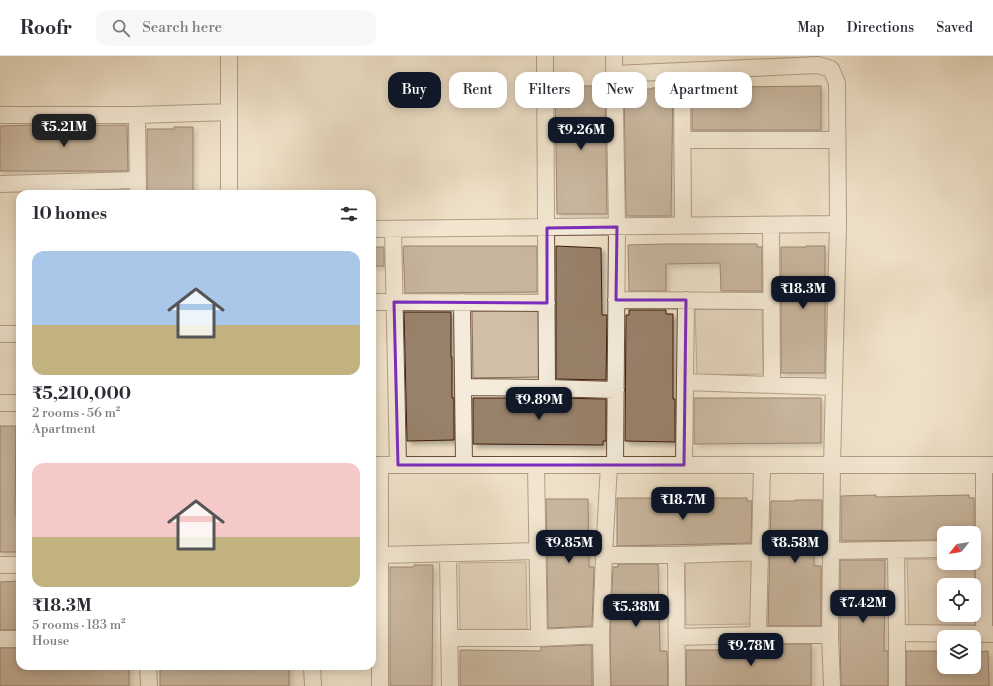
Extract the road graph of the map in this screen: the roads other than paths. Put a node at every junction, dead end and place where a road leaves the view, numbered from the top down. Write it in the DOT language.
graph roads {
  1 [pos="229,56"];
  2 [pos="545,56"];
  3 [pos="614,56"];
  4 [pos="682,71"];
  5 [pos="614,72"];
  6 [pos="647,73"];
  7 [pos="615,108"];
  8 [pos="229,112"];
  9 [pos="0,115"];
  10 [pos="137,115"];
  11 [pos="682,140"];
  12 [pos="837,140"];
  13 [pos="0,184"];
  14 [pos="138,187"];
  15 [pos="52,188"];
  16 [pos="229,190"];
  17 [pos="838,224"];
  18 [pos="772,225"];
  19 [pos="683,226"];
  20 [pos="617,227"];
  21 [pos="547,228"];
  22 [pos="376,229"];
  23 [pos="393,229"];
  24 [pos="616,300"];
  25 [pos="686,300"];
  26 [pos="772,301"];
  27 [pos="376,302"];
  28 [pos="394,302"];
  29 [pos="462,302"];
  30 [pos="547,303"];
  31 [pos="0,334"];
  32 [pos="16,334"];
  33 [pos="685,382"];
  34 [pos="772,385"];
  35 [pos="463,387"];
  36 [pos="834,387"];
  37 [pos="547,388"];
  38 [pos="616,390"];
  39 [pos="0,403"];
  40 [pos="16,403"];
  41 [pos="376,465"];
  42 [pos="398,465"];
  43 [pos="464,465"];
  44 [pos="536,465"];
  45 [pos="612,465"];
  46 [pos="684,465"];
  47 [pos="762,465"];
  48 [pos="832,465"];
  49 [pos="989,465"];
  50 [pos="981,532"];
  51 [pos="896,550"];
  52 [pos="937,550"];
  53 [pos="538,551"];
  54 [pos="831,551"];
  55 [pos="760,552"];
  56 [pos="448,554"];
  57 [pos="380,555"];
  58 [pos="604,555"];
  59 [pos="676,555"];
  60 [pos="0,565"];
  61 [pos="16,565"];
  62 [pos="981,568"];
  63 [pos="897,634"];
  64 [pos="988,634"];
  65 [pos="601,635"];
  66 [pos="758,635"];
  67 [pos="830,635"];
  68 [pos="677,637"];
  69 [pos="449,638"];
  70 [pos="539,638"];
  71 [pos="0,639"];
  72 [pos="16,639"];
  73 [pos="148,670"];
  74 [pos="312,670"];
  75 [pos="148,686"];
  76 [pos="313,686"];
  77 [pos="380,686"];
  78 [pos="450,686"];
  79 [pos="602,686"];
  80 [pos="677,686"];
  81 [pos="832,686"];
  82 [pos="897,686"];
  1 -- 8 [label="street"];
  2 -- 21 [label="street"];
  3 -- 5 [label="street"];
  4 -- 6 [label="street"];
  4 -- 11 [label="street"];
  4 -- 12 [label="street"];
  7 -- 20 [label="street"];
  8 -- 10 [label="street"];
  8 -- 16 [label="street"];
  9 -- 10 [label="street"];
  10 -- 14 [label="street"];
  11 -- 12 [label="street"];
  11 -- 19 [label="street"];
  12 -- 17 [label="street"];
  13 -- 15 [label="street"];
  14 -- 15 [label="street"];
  17 -- 18 [label="street"];
  17 -- 36 [label="street"];
  18 -- 19 [label="street"];
  18 -- 26 [label="street"];
  19 -- 20 [label="street"];
  20 -- 21 [label="street"];
  20 -- 24 [label="street"];
  21 -- 23 [label="street"];
  21 -- 30 [label="street"];
  22 -- 23 [label="street"];
  23 -- 28 [label="street"];
  24 -- 25 [label="street"];
  24 -- 38 [label="street"];
  25 -- 26 [label="street"];
  25 -- 33 [label="street"];
  26 -- 34 [label="street"];
  27 -- 28 [label="street"];
  28 -- 29 [label="street"];
  28 -- 42 [label="street"];
  29 -- 30 [label="street"];
  29 -- 35 [label="street"];
  30 -- 37 [label="street"];
  31 -- 32 [label="street"];
  33 -- 34 [label="street"];
  33 -- 46 [label="street"];
  34 -- 36 [label="street"];
  35 -- 37 [label="street"];
  35 -- 43 [label="street"];
  36 -- 48 [label="street"];
  37 -- 38 [label="street"];
  38 -- 45 [label="street"];
  39 -- 40 [label="street"];
  41 -- 42 [label="street"];
  41 -- 57 [label="street"];
  42 -- 43 [label="street"];
  43 -- 44 [label="street"];
  44 -- 45 [label="street"];
  44 -- 53 [label="street"];
  45 -- 46 [label="street"];
  45 -- 58 [label="street"];
  46 -- 47 [label="street"];
  47 -- 48 [label="street"];
  47 -- 55 [label="street"];
  48 -- 49 [label="street"];
  48 -- 54 [label="street"];
  49 -- 50 [label="street"];
  51 -- 52 [label="street"];
  51 -- 54 [label="street"];
  51 -- 63 [label="street"];
  53 -- 56 [label="street"];
  53 -- 70 [label="street"];
  54 -- 67 [label="street"];
  55 -- 59 [label="street"];
  55 -- 66 [label="street"];
  56 -- 57 [label="street"];
  56 -- 69 [label="street"];
  57 -- 77 [label="street"];
  58 -- 59 [label="street"];
  58 -- 65 [label="street"];
  59 -- 68 [label="street"];
  60 -- 61 [label="street"];
  62 -- 64 [label="street"];
  63 -- 64 [label="street"];
  63 -- 82 [label="street"];
  65 -- 70 [label="street"];
  65 -- 79 [label="street"];
  66 -- 67 [label="street"];
  66 -- 68 [label="street"];
  67 -- 81 [label="street"];
  68 -- 80 [label="street"];
  69 -- 70 [label="street"];
  69 -- 78 [label="street"];
  71 -- 72 [label="street"];
  73 -- 75 [label="street"];
  74 -- 76 [label="street"];
}
